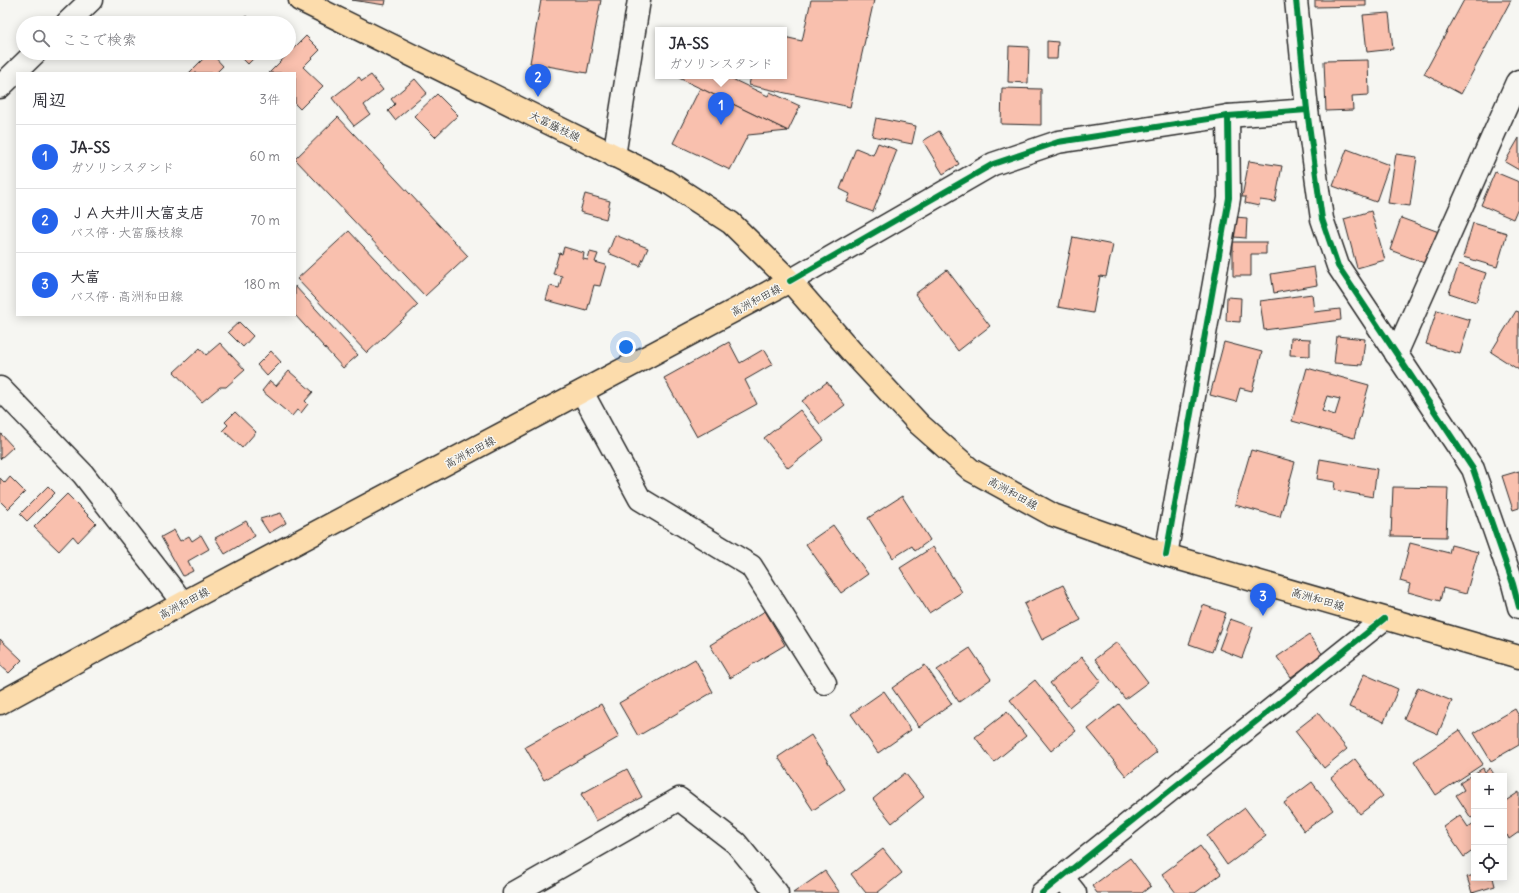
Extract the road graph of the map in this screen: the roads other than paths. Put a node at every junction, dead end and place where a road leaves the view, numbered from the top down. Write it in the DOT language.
graph roads {
  1 [pos="91,0"];
  2 [pos="300,0"];
  3 [pos="639,0"];
  4 [pos="1296,0"];
  5 [pos="74,16"];
  6 [pos="28,60"];
  7 [pos="1519,81"];
  8 [pos="0,87"];
  9 [pos="1307,110"];
  10 [pos="1228,116"];
  11 [pos="614,156"];
  12 [pos="790,281"];
  13 [pos="1396,354"];
  14 [pos="0,388"];
  15 [pos="582,392"];
  16 [pos="1166,555"];
  17 [pos="183,603"];
  18 [pos="1519,607"];
  19 [pos="1384,619"];
  20 [pos="1519,657"];
  21 [pos="825,683"];
  22 [pos="0,704"];
  23 [pos="1068,885"];
  24 [pos="514,893"];
  25 [pos="777,893"];
  26 [pos="1042,893"];
  1 -- 5 [label="street"];
  2 -- 11 [label="main road, 大富藤枝線"];
  3 -- 11 [label="street"];
  4 -- 9 [label="street"];
  6 -- 8 [label="street"];
  7 -- 13 [label="street"];
  9 -- 10 [label="street"];
  9 -- 13 [label="street"];
  10 -- 12 [label="street"];
  10 -- 16 [label="street"];
  11 -- 12 [label="main road, 大富藤枝線"];
  12 -- 15 [label="main road, 高洲和田線"];
  12 -- 16 [label="main road, 高洲和田線"];
  13 -- 18 [label="street"];
  14 -- 17 [label="street"];
  15 -- 17 [label="main road, 高洲和田線"];
  15 -- 21 [label="street"];
  16 -- 19 [label="main road, 高洲和田線"];
  17 -- 22 [label="main road, 高洲和田線"];
  19 -- 20 [label="main road, 高洲和田線"];
  19 -- 23 [label="street"];
  23 -- 26 [label="street"];
  24 -- 25 [label="street"];
}
